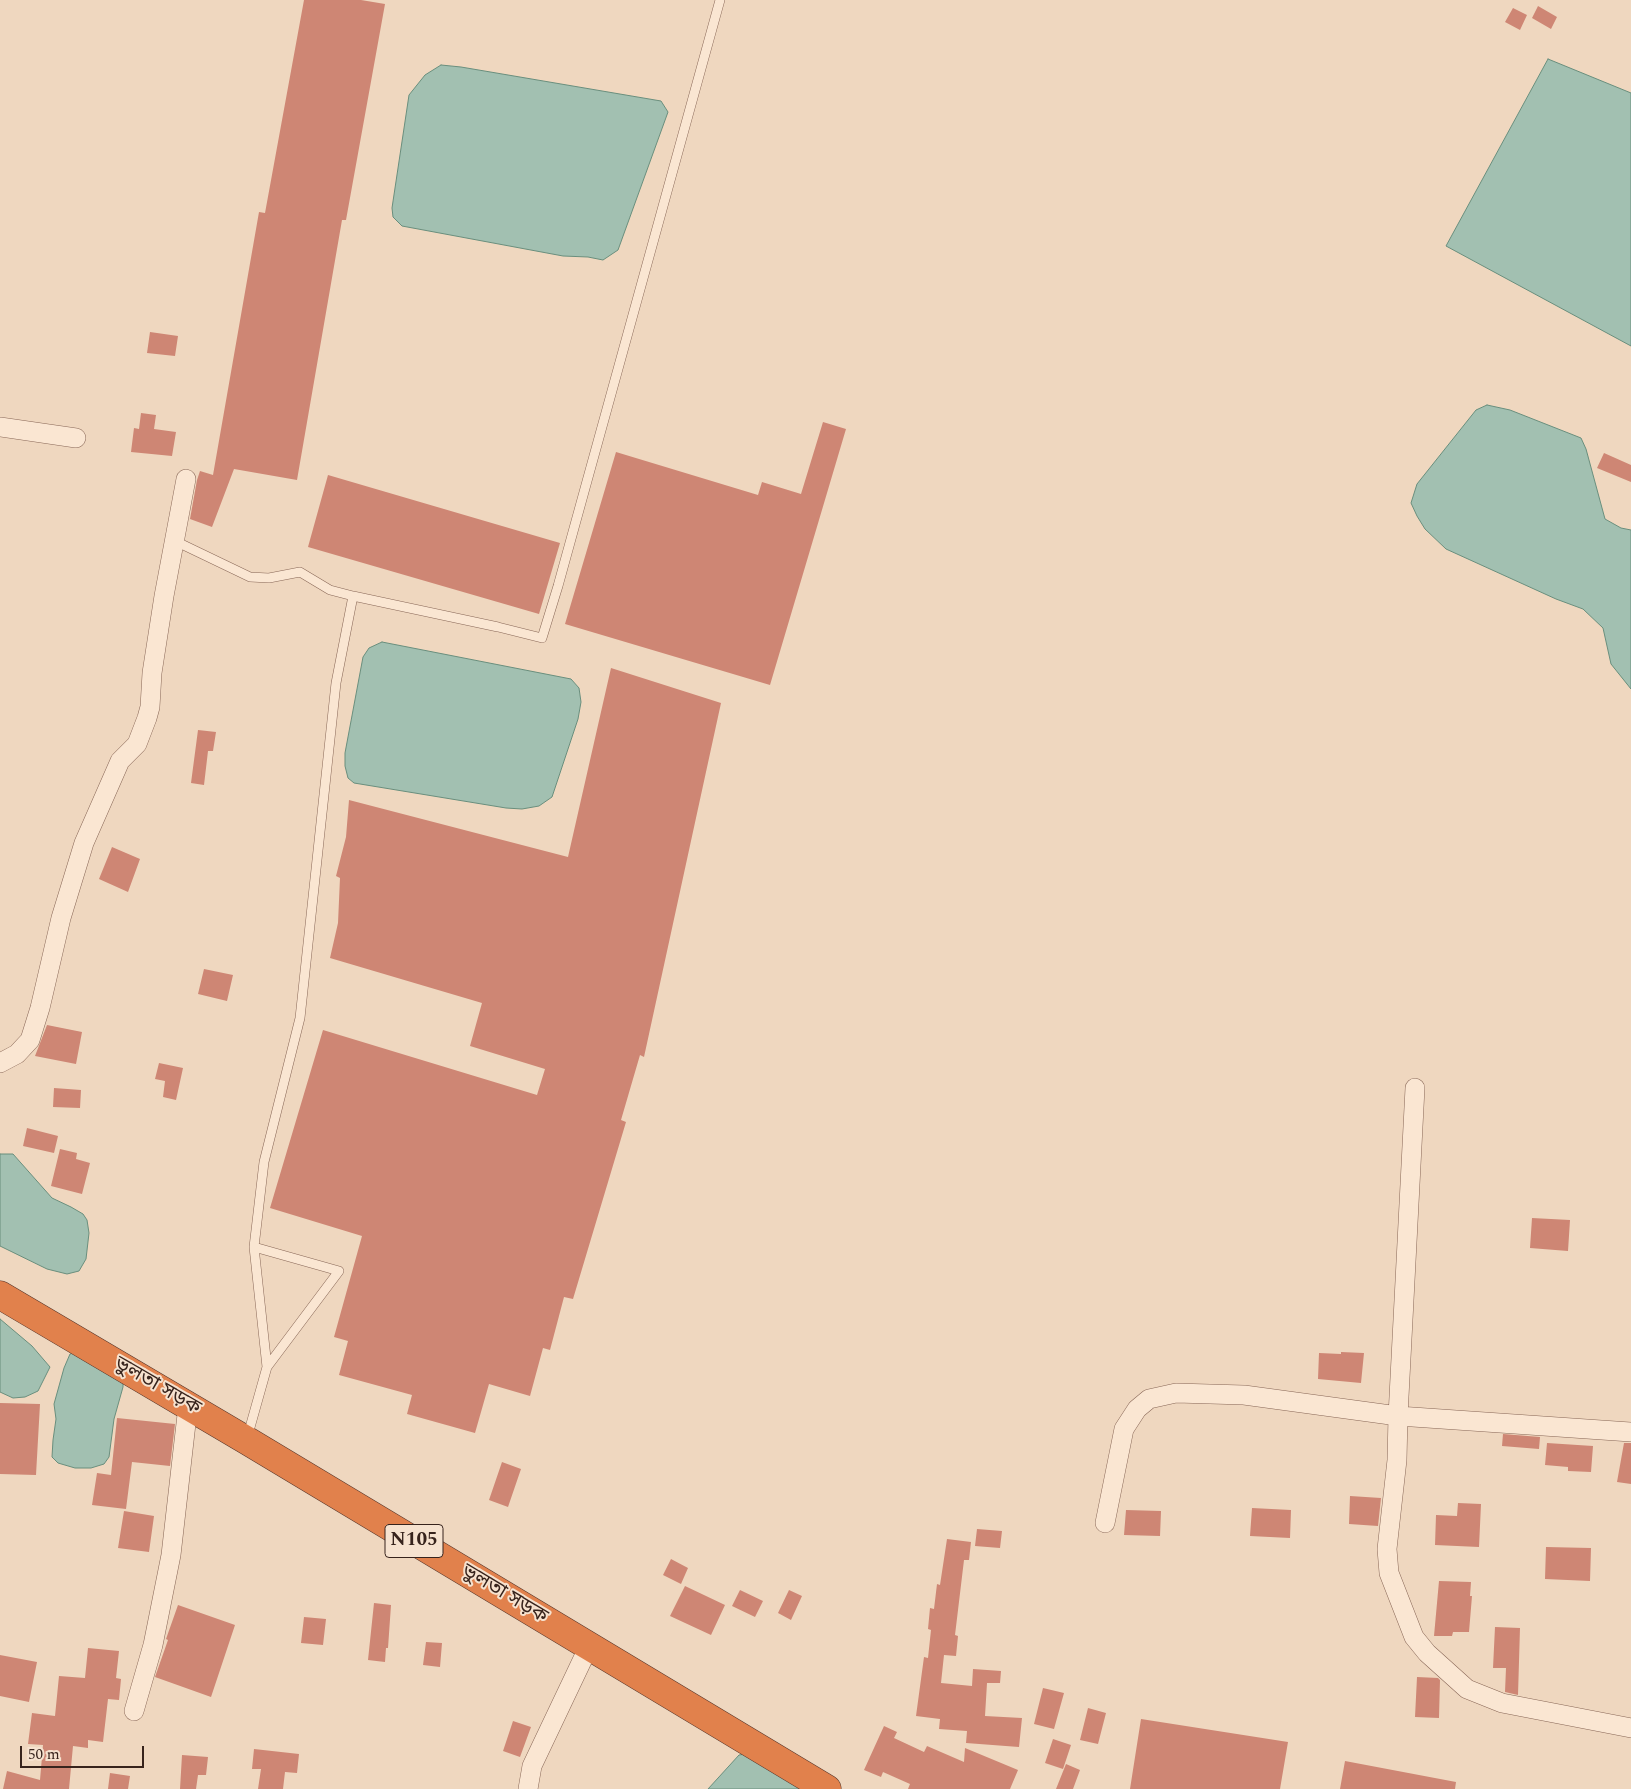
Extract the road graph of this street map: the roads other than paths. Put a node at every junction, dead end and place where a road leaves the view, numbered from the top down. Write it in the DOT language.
graph roads {
  1 [pos="720,0"];
  2 [pos="0,427"];
  3 [pos="76,438"];
  4 [pos="186,479"];
  5 [pos="175,541"];
  6 [pos="353,596"];
  7 [pos="0,1063"];
  8 [pos="1415,1088"];
  9 [pos="254,1247"];
  10 [pos="0,1295"];
  11 [pos="268,1366"];
  12 [pos="188,1406"];
  13 [pos="1398,1416"];
  14 [pos="1631,1432"];
  15 [pos="246,1440"];
  16 [pos="1105,1523"];
  17 [pos="589,1646"];
  18 [pos="134,1711"];
  19 [pos="1631,1728"];
  20 [pos="528,1789"];
  21 [pos="827,1789"];
  1 -- 6 [label="lane"];
  2 -- 3 [label="street"];
  4 -- 5 [label="street"];
  5 -- 6 [label="lane"];
  5 -- 7 [label="street"];
  6 -- 9 [label="lane"];
  8 -- 13 [label="street"];
  9 -- 11 [label="lane"];
  9 -- 11 [label="lane"];
  10 -- 12 [label="highway, ভুলতা সড়ক / N105"];
  11 -- 15 [label="lane"];
  12 -- 15 [label="highway, ভুলতা সড়ক / N105"];
  12 -- 18 [label="street"];
  13 -- 14 [label="street"];
  13 -- 16 [label="street"];
  13 -- 19 [label="street"];
  15 -- 17 [label="highway, ভুলতা সড়ক / N105"];
  17 -- 20 [label="street"];
  17 -- 21 [label="highway, ভুলতা সড়ক / N105"];
}
